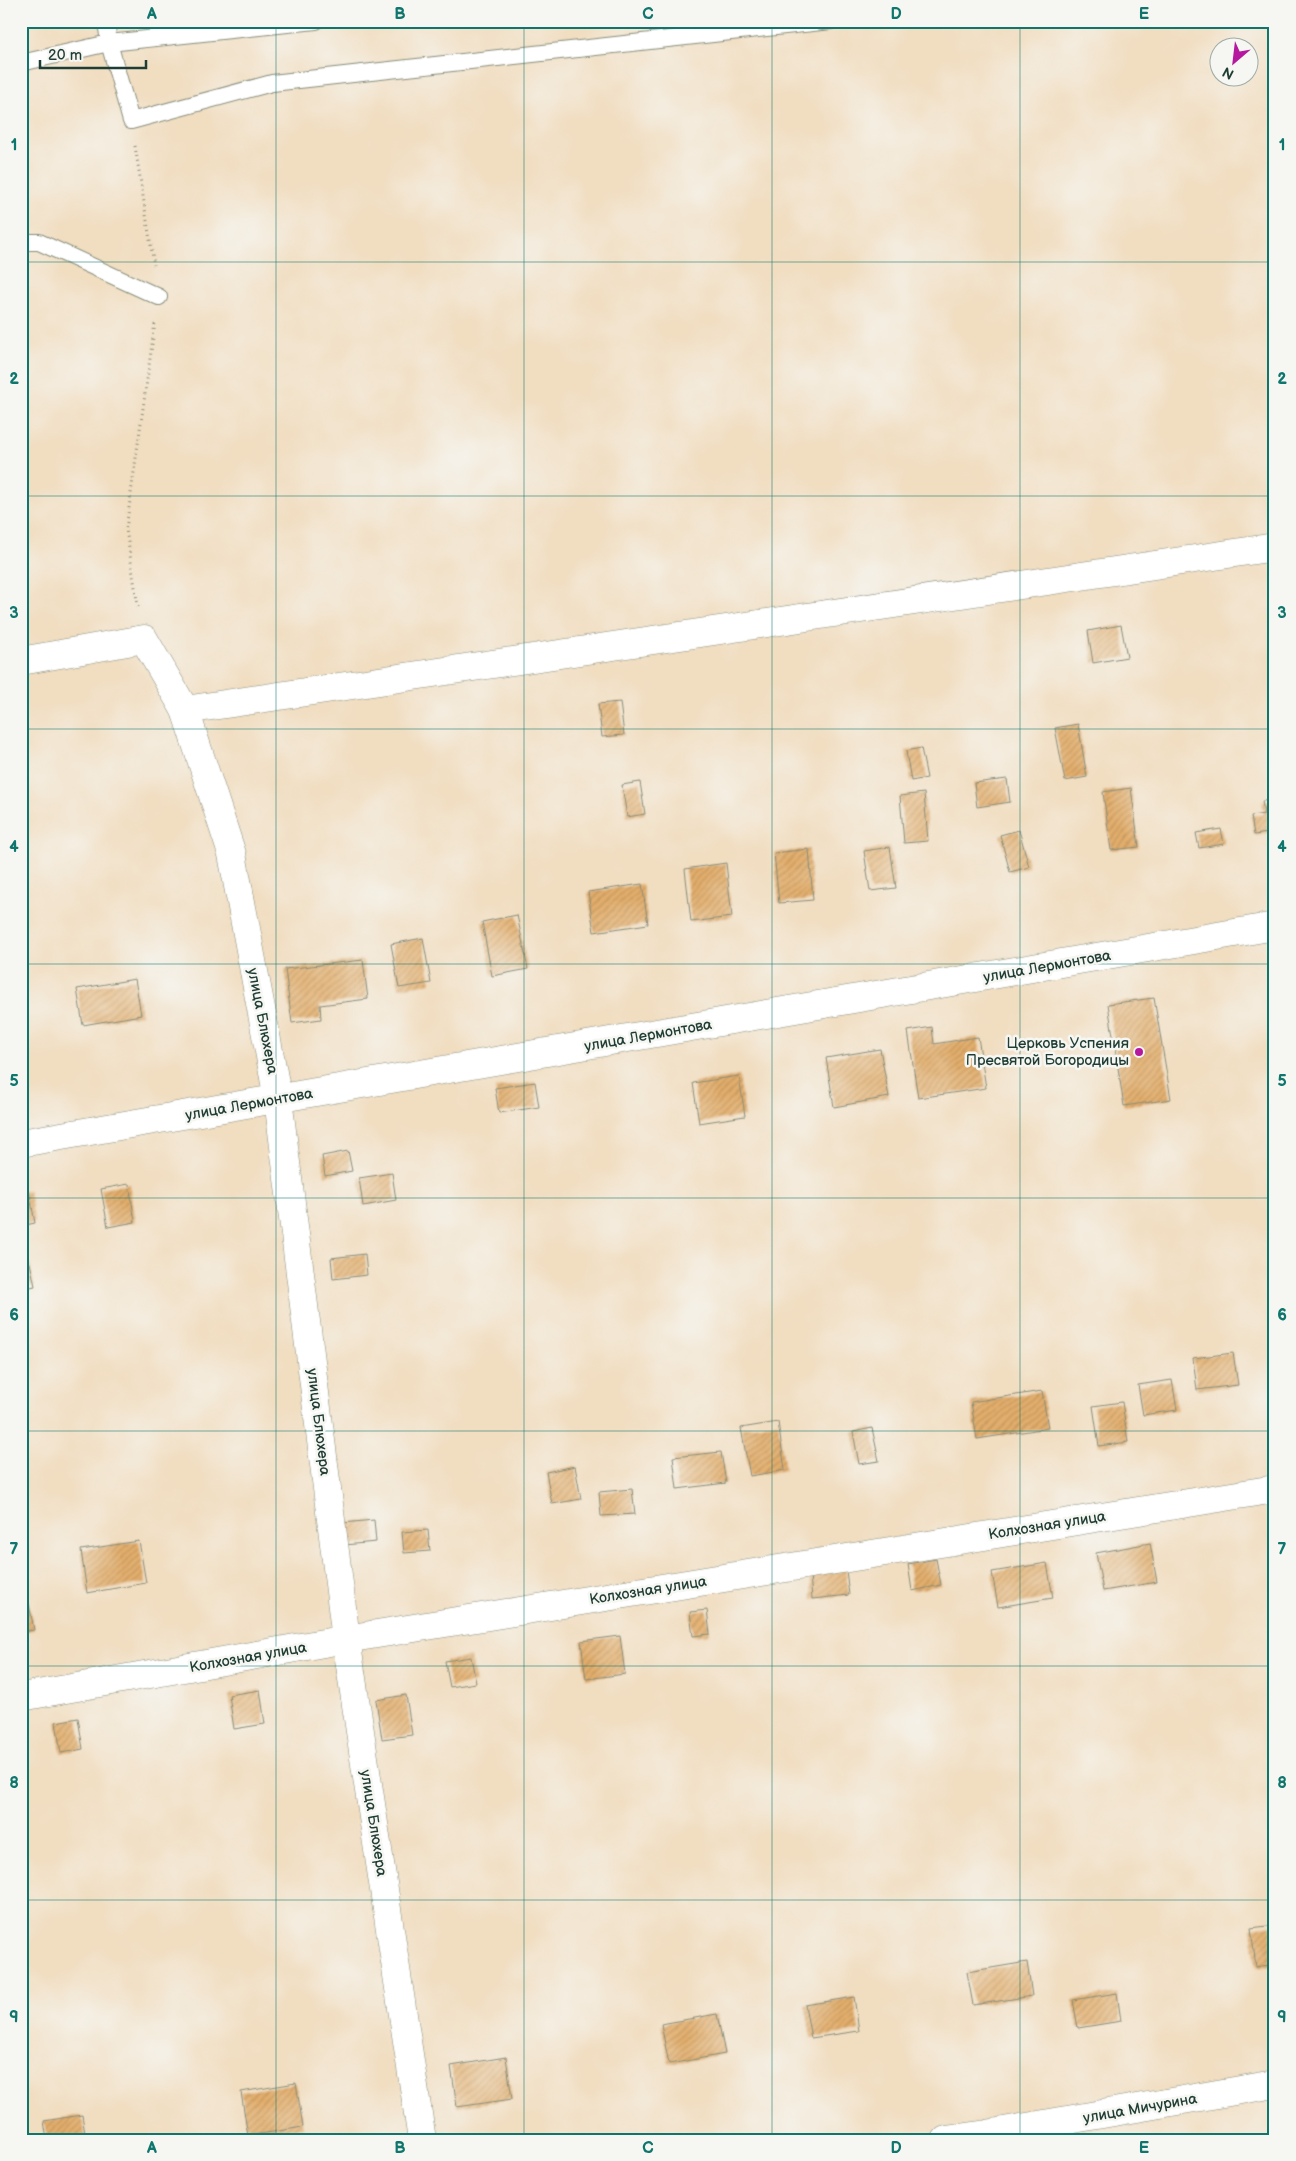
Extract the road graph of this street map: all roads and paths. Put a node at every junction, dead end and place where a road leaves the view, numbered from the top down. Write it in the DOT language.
graph roads {
  1 [pos="106,21"];
  2 [pos="316,21"];
  3 [pos="830,21"];
  4 [pos="108,43"];
  5 [pos="21,63"];
  6 [pos="131,120"];
  7 [pos="21,242"];
  8 [pos="159,297"];
  9 [pos="1275,547"];
  10 [pos="144,639"];
  11 [pos="21,661"];
  12 [pos="185,710"];
  13 [pos="1275,926"];
  14 [pos="278,1099"];
  15 [pos="21,1143"];
  16 [pos="1275,1489"];
  17 [pos="346,1639"];
  18 [pos="21,1697"];
  19 [pos="1275,2084"];
  20 [pos="988,2137"];
  21 [pos="422,2140"];
  22 [pos="946,2140"];
  1 -- 4 [label="lane"];
  2 -- 4 [label="lane"];
  3 -- 6 [label="lane"];
  4 -- 5 [label="lane"];
  4 -- 6 [label="lane"];
  6 -- 8 [label="path"];
  7 -- 8 [label="lane"];
  8 -- 10 [label="path"];
  9 -- 12 [label="street"];
  10 -- 11 [label="street"];
  10 -- 12 [label="street, улица Блюхера"];
  12 -- 14 [label="street, улица Блюхера"];
  13 -- 14 [label="street, улица Лермонтова"];
  14 -- 15 [label="street, улица Лермонтова"];
  14 -- 17 [label="street, улица Блюхера"];
  16 -- 17 [label="street, Колхозная улица"];
  17 -- 18 [label="street, Колхозная улица"];
  17 -- 21 [label="street, улица Блюхера"];
  19 -- 20 [label="street, улица Мичурина"];
  20 -- 22 [label="street, улица Мичурина"];
}
